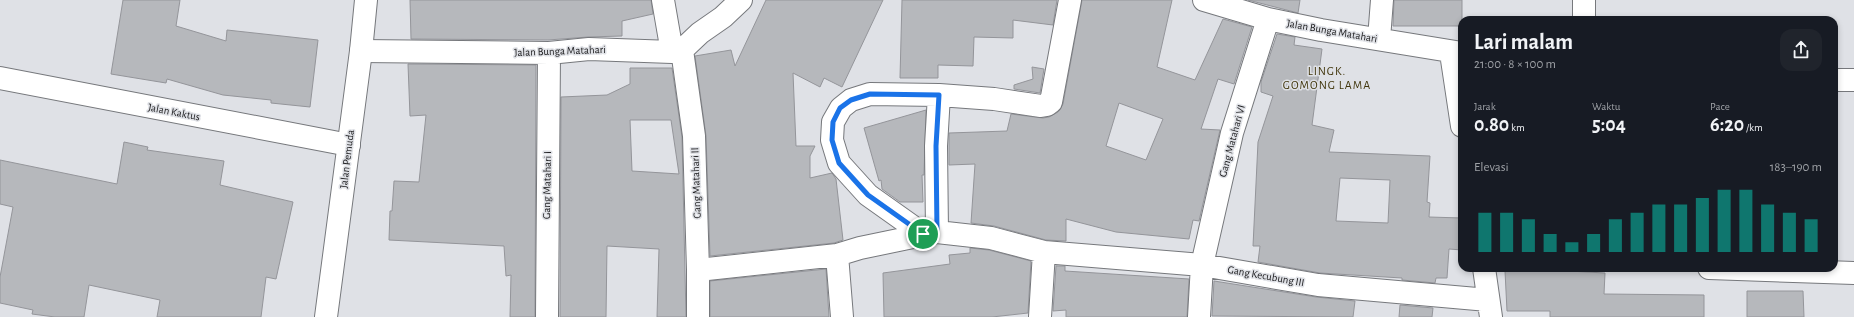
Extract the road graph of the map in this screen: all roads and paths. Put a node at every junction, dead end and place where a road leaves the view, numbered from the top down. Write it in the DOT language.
graph roads {
  1 [pos="366,0"];
  2 [pos="662,0"];
  3 [pos="741,0"];
  4 [pos="1070,0"];
  5 [pos="1382,0"];
  6 [pos="1584,0"];
  7 [pos="1213,1"];
  8 [pos="1584,16"];
  9 [pos="1268,19"];
  10 [pos="1379,39"];
  11 [pos="361,51"];
  12 [pos="677,51"];
  13 [pos="550,53"];
  14 [pos="1456,53"];
  15 [pos="1458,77"];
  16 [pos="0,78"];
  17 [pos="1838,80"];
  18 [pos="1854,80"];
  19 [pos="939,95"];
  20 [pos="349,145"];
  21 [pos="930,233"];
  22 [pos="1044,252"];
  23 [pos="837,255"];
  24 [pos="1202,264"];
  25 [pos="698,270"];
  26 [pos="1485,272"];
  27 [pos="1825,272"];
  28 [pos="1854,273"];
  29 [pos="1490,309"];
  30 [pos="326,317"];
  31 [pos="547,317"];
  32 [pos="698,317"];
  33 [pos="842,317"];
  34 [pos="1040,317"];
  35 [pos="1199,317"];
  1 -- 11 [label="street, Jalan Pemuda"];
  2 -- 12 [label="street, Gang Matahari II"];
  3 -- 12 [label="street"];
  4 -- 19 [label="street"];
  5 -- 10 [label="street"];
  6 -- 8 [label="street"];
  7 -- 9 [label="street, Jalan Bunga Matahari"];
  9 -- 10 [label="street, Jalan Bunga Matahari"];
  9 -- 24 [label="street, Gang Matahari VI"];
  10 -- 14 [label="street, Jalan Bunga Matahari"];
  11 -- 13 [label="street, Jalan Bunga Matahari"];
  11 -- 20 [label="street, Jalan Pemuda"];
  12 -- 13 [label="street, Jalan Bunga Matahari"];
  12 -- 25 [label="street, Gang Matahari II"];
  13 -- 31 [label="street, Gang Matahari I"];
  14 -- 15 [label="street"];
  16 -- 20 [label="street, Jalan Kaktus"];
  17 -- 18 [label="street"];
  19 -- 21 [label="street"];
  19 -- 21 [label="street"];
  20 -- 30 [label="street, Jalan Pemuda"];
  21 -- 22 [label="street, Gang Kecubung III"];
  21 -- 23 [label="street"];
  22 -- 24 [label="street, Gang Kecubung III"];
  22 -- 34 [label="street"];
  23 -- 25 [label="street"];
  23 -- 33 [label="street"];
  24 -- 29 [label="street, Gang Kecubung III"];
  24 -- 35 [label="street, Gang Matahari VI"];
  25 -- 32 [label="street, Gang Matahari II"];
  26 -- 29 [label="street"];
  27 -- 28 [label="street"];
}
